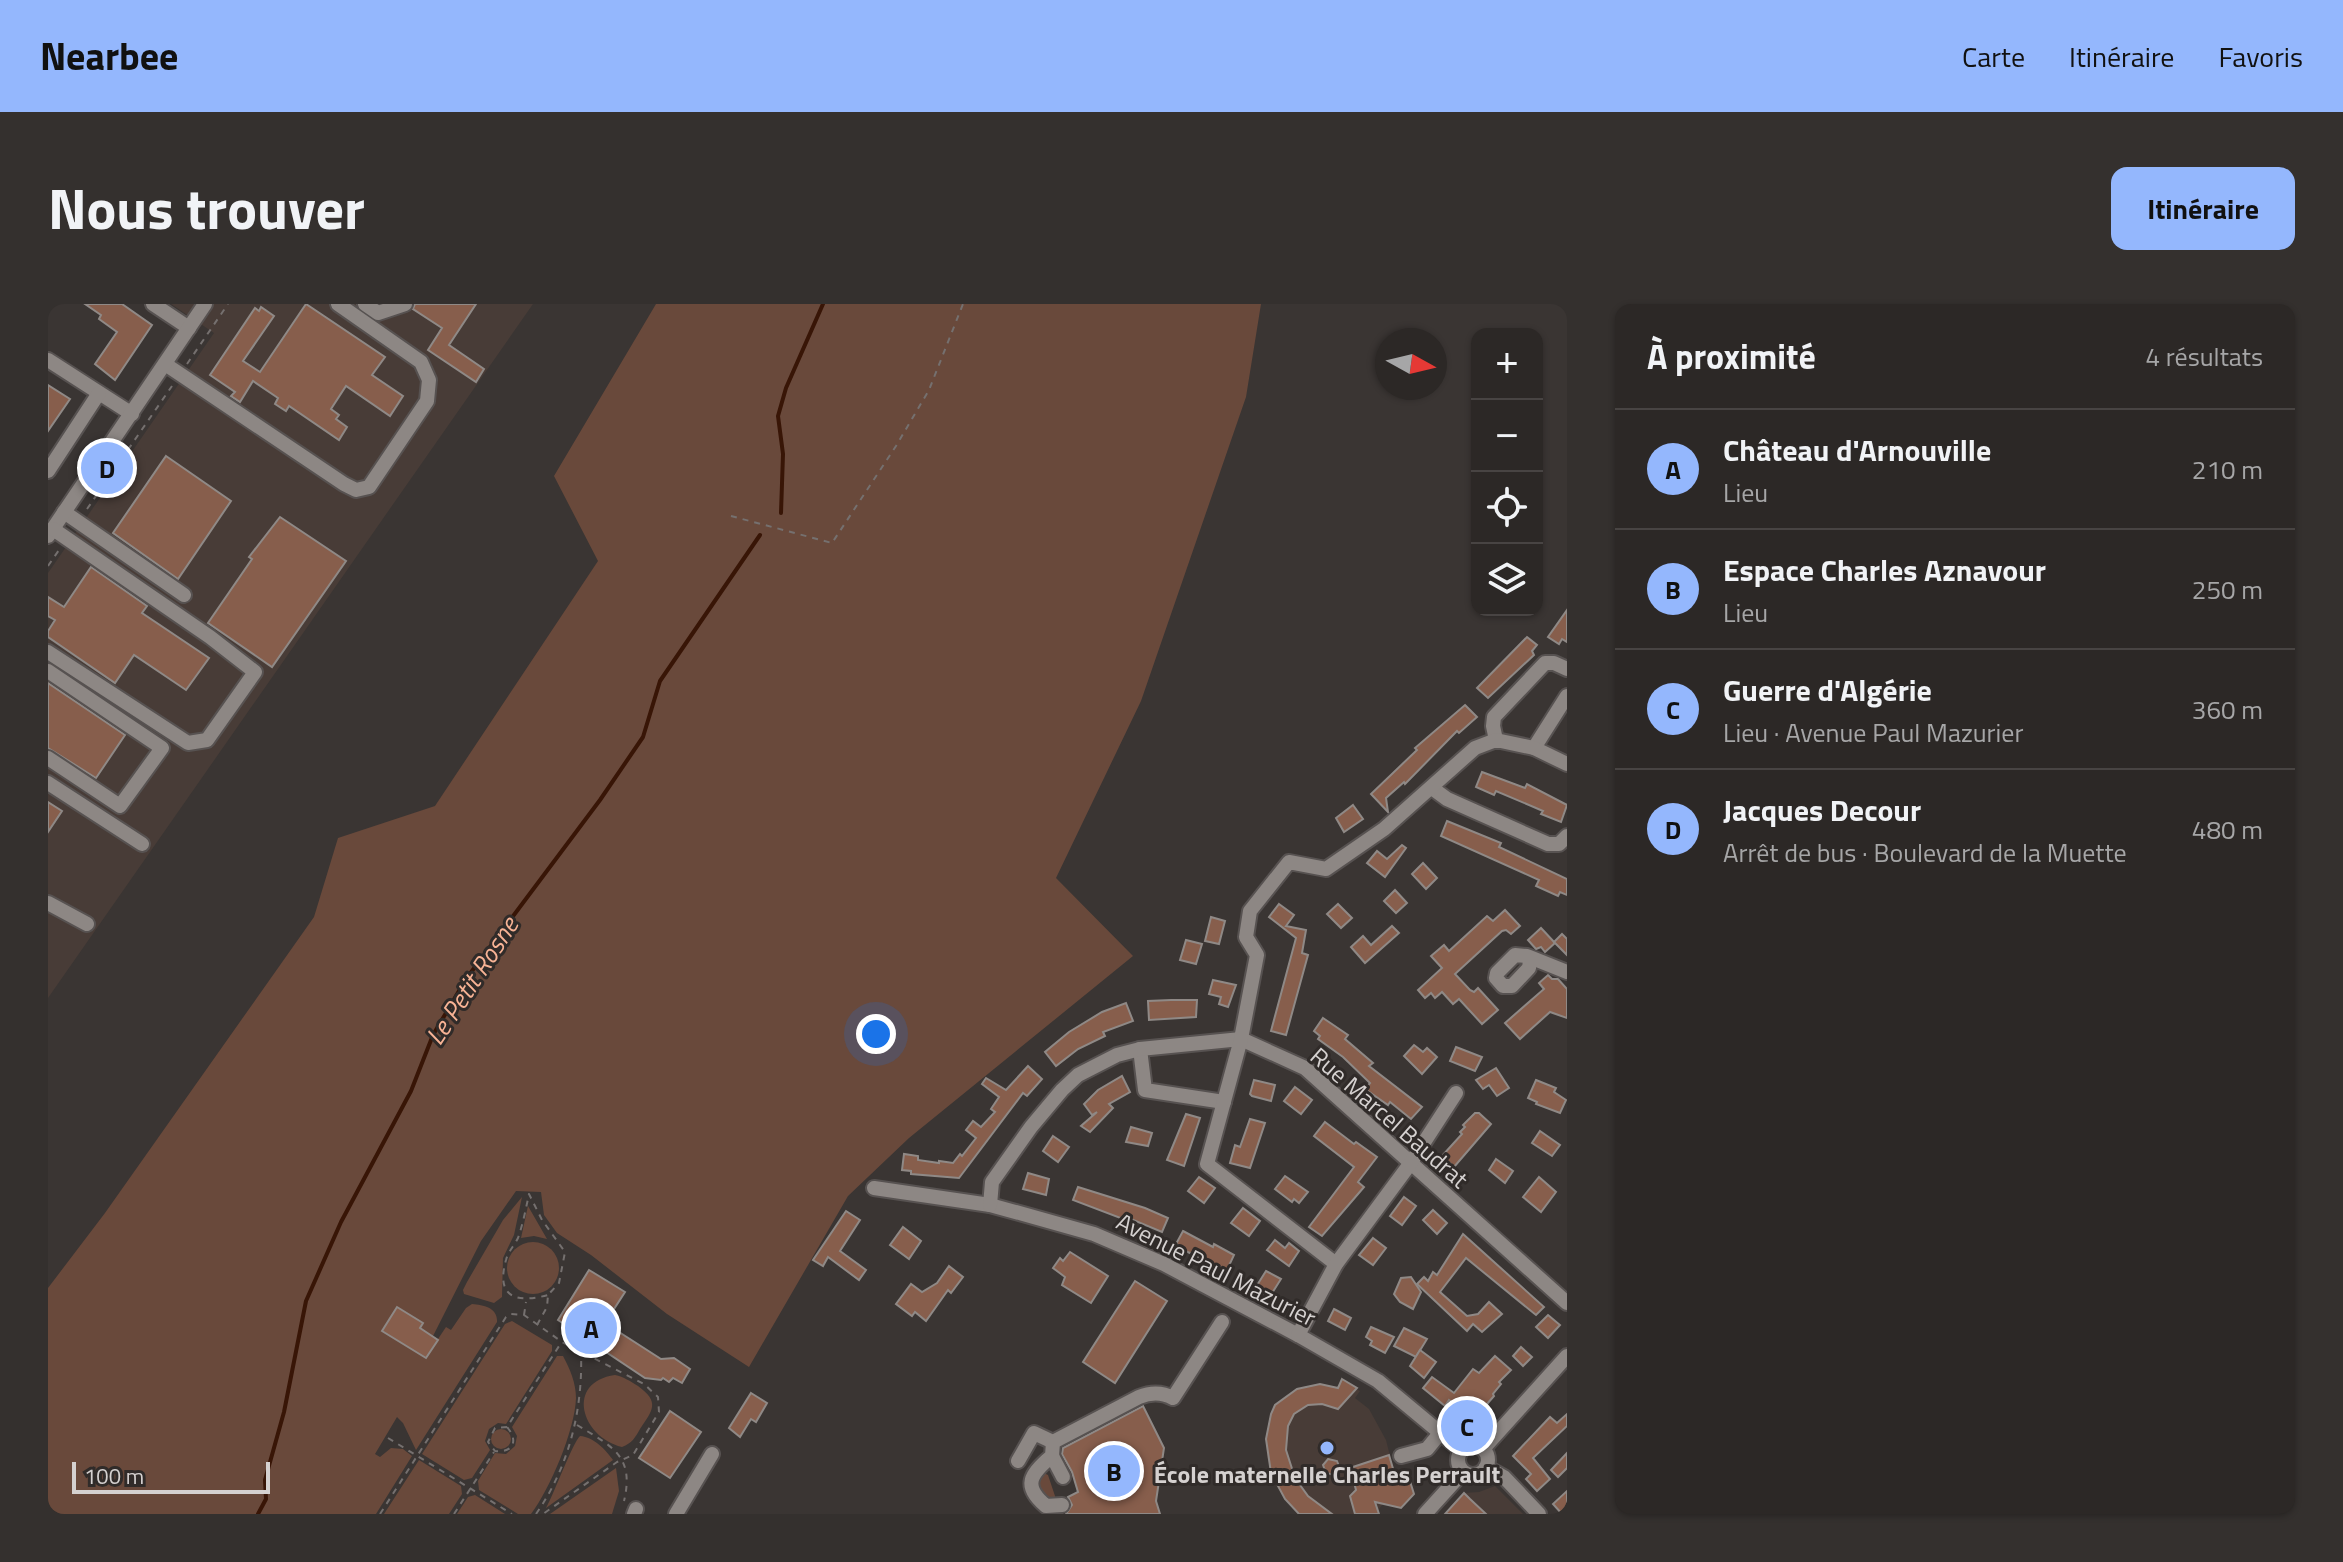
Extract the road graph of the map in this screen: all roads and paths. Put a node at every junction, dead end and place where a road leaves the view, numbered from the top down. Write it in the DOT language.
graph roads {
  1 [pos="153,304"];
  2 [pos="205,304"];
  3 [pos="228,304"];
  4 [pos="338,304"];
  5 [pos="365,304"];
  6 [pos="405,304"];
  7 [pos="963,304"];
  8 [pos="189,328"];
  9 [pos="48,360"];
  10 [pos="165,364"];
  11 [pos="180,374"];
  12 [pos="99,393"];
  13 [pos="132,414"];
  14 [pos="48,471"];
  15 [pos="64,512"];
  16 [pos="731,516"];
  17 [pos="78,522"];
  18 [pos="51,533"];
  19 [pos="67,538"];
  20 [pos="48,566"];
  21 [pos="184,595"];
  22 [pos="48,652"];
  23 [pos="1567,669"];
  24 [pos="48,671"];
  25 [pos="1567,696"];
  26 [pos="1496,740"];
  27 [pos="1534,748"];
  28 [pos="48,758"];
  29 [pos="1567,764"];
  30 [pos="48,783"];
  31 [pos="1432,788"];
  32 [pos="142,844"];
  33 [pos="1564,846"];
  34 [pos="48,903"];
  35 [pos="87,924"];
  36 [pos="1527,956"];
  37 [pos="1567,972"];
  38 [pos="1241,1039"];
  39 [pos="1140,1049"];
  40 [pos="1456,1093"];
  41 [pos="1224,1102"];
  42 [pos="1410,1164"];
  43 [pos="874,1188"];
  44 [pos="990,1205"];
  45 [pos="1336,1264"];
  46 [pos="548,1295"];
  47 [pos="526,1301"];
  48 [pos="1567,1303"];
  49 [pos="524,1315"];
  50 [pos="1222,1322"];
  51 [pos="537,1326"];
  52 [pos="1298,1335"];
  53 [pos="562,1342"];
  54 [pos="581,1353"];
  55 [pos="1567,1356"];
  56 [pos="576,1425"];
  57 [pos="507,1427"];
  58 [pos="1441,1432"];
  59 [pos="388,1438"];
  60 [pos="1053,1449"];
  61 [pos="1483,1449"];
  62 [pos="1461,1450"];
  63 [pos="495,1451"];
  64 [pos="712,1454"];
  65 [pos="417,1455"];
  66 [pos="1401,1456"];
  67 [pos="624,1459"];
  68 [pos="1018,1461"];
  69 [pos="1486,1467"];
  70 [pos="1463,1472"];
  71 [pos="1063,1477"];
  72 [pos="471,1488"];
  73 [pos="1062,1505"];
  74 [pos="631,1509"];
  75 [pos="380,1514"];
  76 [pos="454,1514"];
  77 [pos="512,1514"];
  78 [pos="536,1514"];
  79 [pos="543,1514"];
  80 [pos="676,1514"];
  81 [pos="1425,1514"];
  82 [pos="1539,1514"];
  1 -- 8 [label="street"];
  2 -- 8 [label="street"];
  3 -- 11 [label="path"];
  4 -- 11 [label="street"];
  5 -- 6 [label="street"];
  7 -- 16 [label="path"];
  8 -- 10 [label="street"];
  9 -- 12 [label="street"];
  10 -- 11 [label="street"];
  10 -- 13 [label="street"];
  11 -- 17 [label="path"];
  12 -- 13 [label="street"];
  12 -- 14 [label="street"];
  13 -- 15 [label="street"];
  15 -- 17 [label="street"];
  15 -- 18 [label="street"];
  17 -- 21 [label="street"];
  18 -- 19 [label="street"];
  19 -- 20 [label="path"];
  19 -- 22 [label="street"];
  23 -- 26 [label="street"];
  24 -- 28 [label="street"];
  25 -- 27 [label="street"];
  26 -- 27 [label="street"];
  26 -- 31 [label="street"];
  27 -- 29 [label="street"];
  30 -- 32 [label="street"];
  31 -- 33 [label="street"];
  31 -- 38 [label="street"];
  34 -- 35 [label="street"];
  36 -- 37 [label="street"];
  38 -- 39 [label="street"];
  38 -- 41 [label="street"];
  38 -- 42 [label="street, Rue Marcel Baudrat"];
  39 -- 41 [label="street"];
  39 -- 44 [label="street"];
  40 -- 42 [label="street"];
  41 -- 45 [label="street"];
  42 -- 45 [label="street"];
  42 -- 48 [label="street, Rue Marcel Baudrat"];
  43 -- 44 [label="street, Avenue Paul Mazurier"];
  44 -- 52 [label="street, Avenue Paul Mazurier"];
  45 -- 52 [label="street"];
  46 -- 47 [label="path"];
  46 -- 47 [label="path"];
  46 -- 51 [label="path"];
  47 -- 49 [label="path"];
  49 -- 51 [label="path"];
  49 -- 65 [label="path"];
  50 -- 60 [label="street"];
  51 -- 53 [label="path"];
  52 -- 58 [label="street, Avenue Paul Mazurier"];
  53 -- 54 [label="path"];
  53 -- 57 [label="path"];
  54 -- 56 [label="path"];
  54 -- 67 [label="path"];
  55 -- 61 [label="street"];
  56 -- 67 [label="path"];
  56 -- 78 [label="path"];
  57 -- 63 [label="path"];
  57 -- 63 [label="path"];
  58 -- 62 [label="street, Avenue Paul Mazurier"];
  58 -- 66 [label="street"];
  59 -- 65 [label="path"];
  60 -- 68 [label="street"];
  60 -- 71 [label="street"];
  60 -- 73 [label="street"];
  61 -- 62 [label="street"];
  61 -- 69 [label="street"];
  62 -- 70 [label="street"];
  63 -- 72 [label="path"];
  64 -- 80 [label="street"];
  65 -- 72 [label="path"];
  65 -- 75 [label="path"];
  67 -- 74 [label="path"];
  67 -- 79 [label="path"];
  69 -- 70 [label="street"];
  69 -- 82 [label="street"];
  70 -- 81 [label="street"];
  72 -- 76 [label="path"];
  72 -- 77 [label="path"];
}
